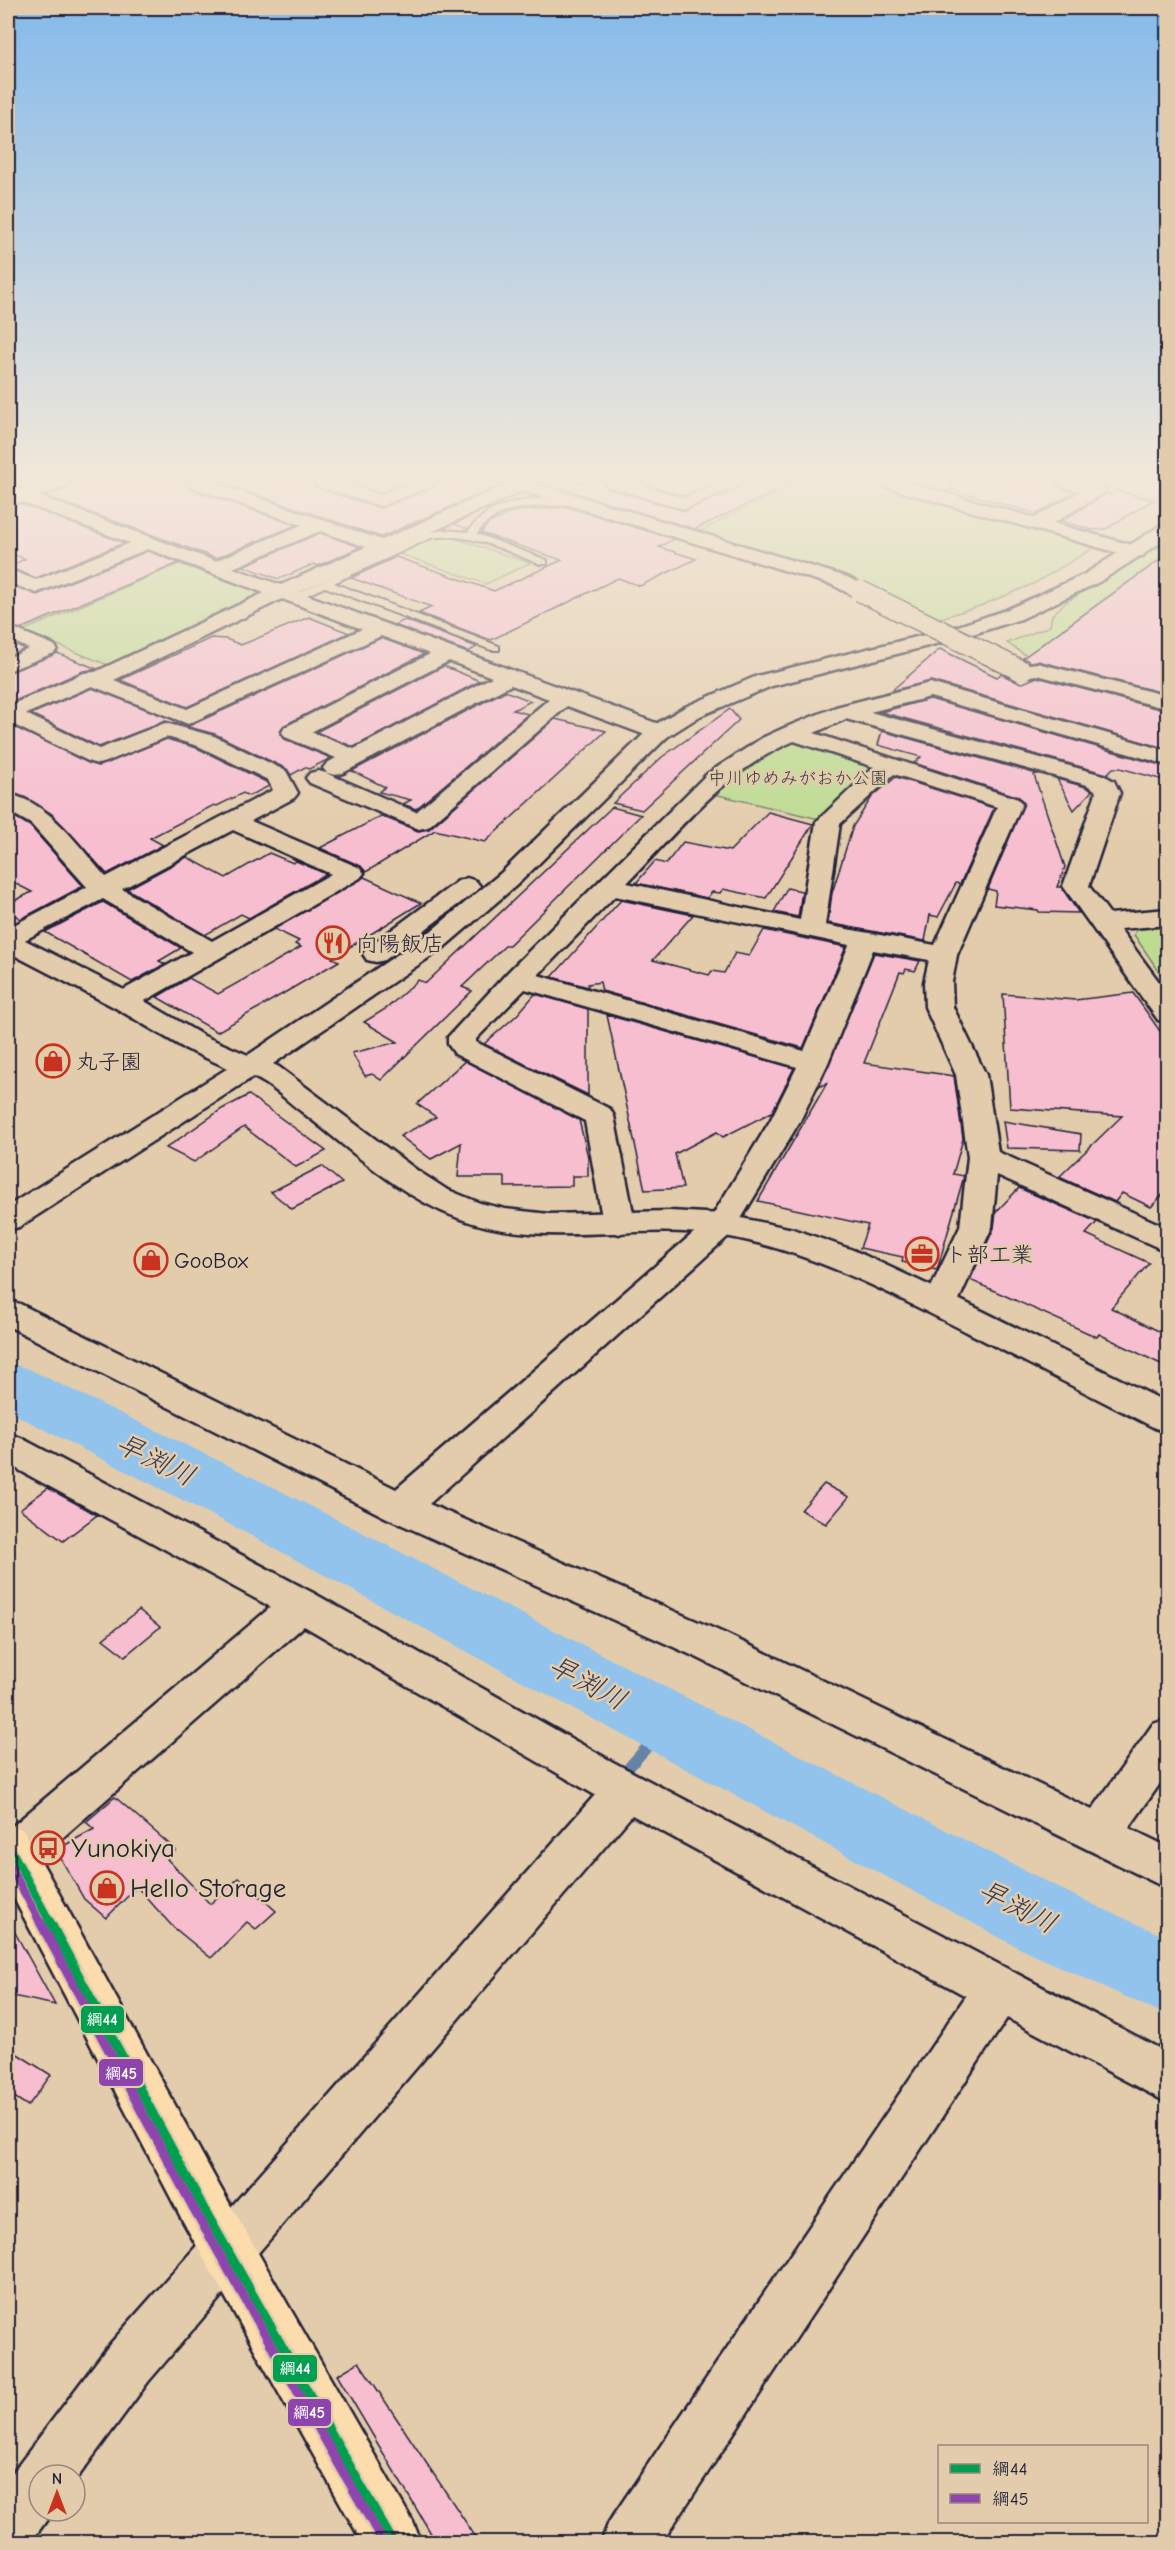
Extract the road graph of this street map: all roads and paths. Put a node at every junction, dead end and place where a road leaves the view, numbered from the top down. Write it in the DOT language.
graph roads {
  1 [pos="274,601"];
  2 [pos="304,601"];
  3 [pos="372,601"];
  4 [pos="880,601"];
  5 [pos="1049,601"];
  6 [pos="380,629"];
  7 [pos="8,632"];
  8 [pos="495,648"];
  9 [pos="447,654"];
  10 [pos="8,665"];
  11 [pos="509,677"];
  12 [pos="96,680"];
  13 [pos="564,697"];
  14 [pos="1167,703"];
  15 [pos="844,712"];
  16 [pos="8,714"];
  17 [pos="649,729"];
  18 [pos="792,733"];
  19 [pos="355,758"];
  20 [pos="1167,758"];
  21 [pos="890,765"];
  22 [pos="8,801"];
  23 [pos="232,821"];
  24 [pos="518,840"];
  25 [pos="485,870"];
  26 [pos="101,887"];
  27 [pos="608,887"];
  28 [pos="1167,917"];
  29 [pos="1102,923"];
  30 [pos="811,930"];
  31 [pos="8,940"];
  32 [pos="864,940"];
  33 [pos="212,952"];
  34 [pos="944,955"];
  35 [pos="360,965"];
  36 [pos="518,978"];
  37 [pos="324,990"];
  38 [pos="124,1001"];
  39 [pos="1167,1014"];
  40 [pos="814,1063"];
  41 [pos="251,1066"];
  42 [pos="983,1157"];
  43 [pos="8,1220"];
  44 [pos="619,1223"];
  45 [pos="722,1225"];
  46 [pos="1167,1241"];
  47 [pos="940,1304"];
  48 [pos="8,1312"];
  49 [pos="1167,1419"];
  50 [pos="8,1448"];
  51 [pos="400,1508"];
  52 [pos="301,1605"];
  53 [pos="1167,1737"];
  54 [pos="627,1790"];
  55 [pos="1100,1835"];
  56 [pos="10,1849"];
  57 [pos="1167,1869"];
  58 [pos="998,1990"];
  59 [pos="1167,2079"];
  60 [pos="227,2250"];
  61 [pos="54,2463"];
  62 [pos="27,2499"];
  63 [pos="8,2527"];
  64 [pos="393,2542"];
  65 [pos="629,2542"];
  1 -- 12 [label="street"];
  2 -- 6 [label="street"];
  3 -- 8 [label="lane"];
  4 -- 14 [label="street, bridge"];
  5 -- 17 [label="street"];
  6 -- 9 [label="street"];
  6 -- 12 [label="street"];
  7 -- 10 [label="street"];
  9 -- 11 [label="street"];
  9 -- 19 [label="street"];
  11 -- 13 [label="street"];
  11 -- 19 [label="street"];
  12 -- 16 [label="street"];
  13 -- 17 [label="street"];
  13 -- 19 [label="street"];
  15 -- 18 [label="street"];
  15 -- 20 [label="street"];
  15 -- 29 [label="street"];
  16 -- 23 [label="street"];
  17 -- 24 [label="street"];
  17 -- 41 [label="street"];
  18 -- 21 [label="street"];
  18 -- 27 [label="street"];
  21 -- 30 [label="street"];
  21 -- 34 [label="street"];
  22 -- 26 [label="street"];
  23 -- 26 [label="street"];
  23 -- 33 [label="street"];
  25 -- 35 [label="street"];
  26 -- 31 [label="street"];
  26 -- 33 [label="street"];
  27 -- 30 [label="street"];
  27 -- 36 [label="street"];
  28 -- 29 [label="street"];
  29 -- 39 [label="street"];
  30 -- 32 [label="street"];
  31 -- 38 [label="street"];
  32 -- 34 [label="street"];
  32 -- 40 [label="street"];
  33 -- 38 [label="street"];
  34 -- 42 [label="street"];
  36 -- 40 [label="street"];
  36 -- 44 [label="street"];
  37 -- 41 [label="street"];
  38 -- 41 [label="street"];
  40 -- 45 [label="street"];
  41 -- 43 [label="street"];
  41 -- 44 [label="street"];
  42 -- 46 [label="street"];
  42 -- 47 [label="street"];
  44 -- 45 [label="street"];
  45 -- 47 [label="street"];
  45 -- 51 [label="street"];
  47 -- 49 [label="street"];
  48 -- 51 [label="street"];
  50 -- 52 [label="street"];
  51 -- 55 [label="street"];
  52 -- 54 [label="street"];
  52 -- 56 [label="street"];
  53 -- 55 [label="street"];
  54 -- 58 [label="street"];
  54 -- 60 [label="street"];
  55 -- 57 [label="street"];
  56 -- 60 [label="main road"];
  58 -- 59 [label="street"];
  58 -- 65 [label="street"];
  60 -- 61 [label="street"];
  60 -- 64 [label="main road"];
  62 -- 63 [label="street"];
}
